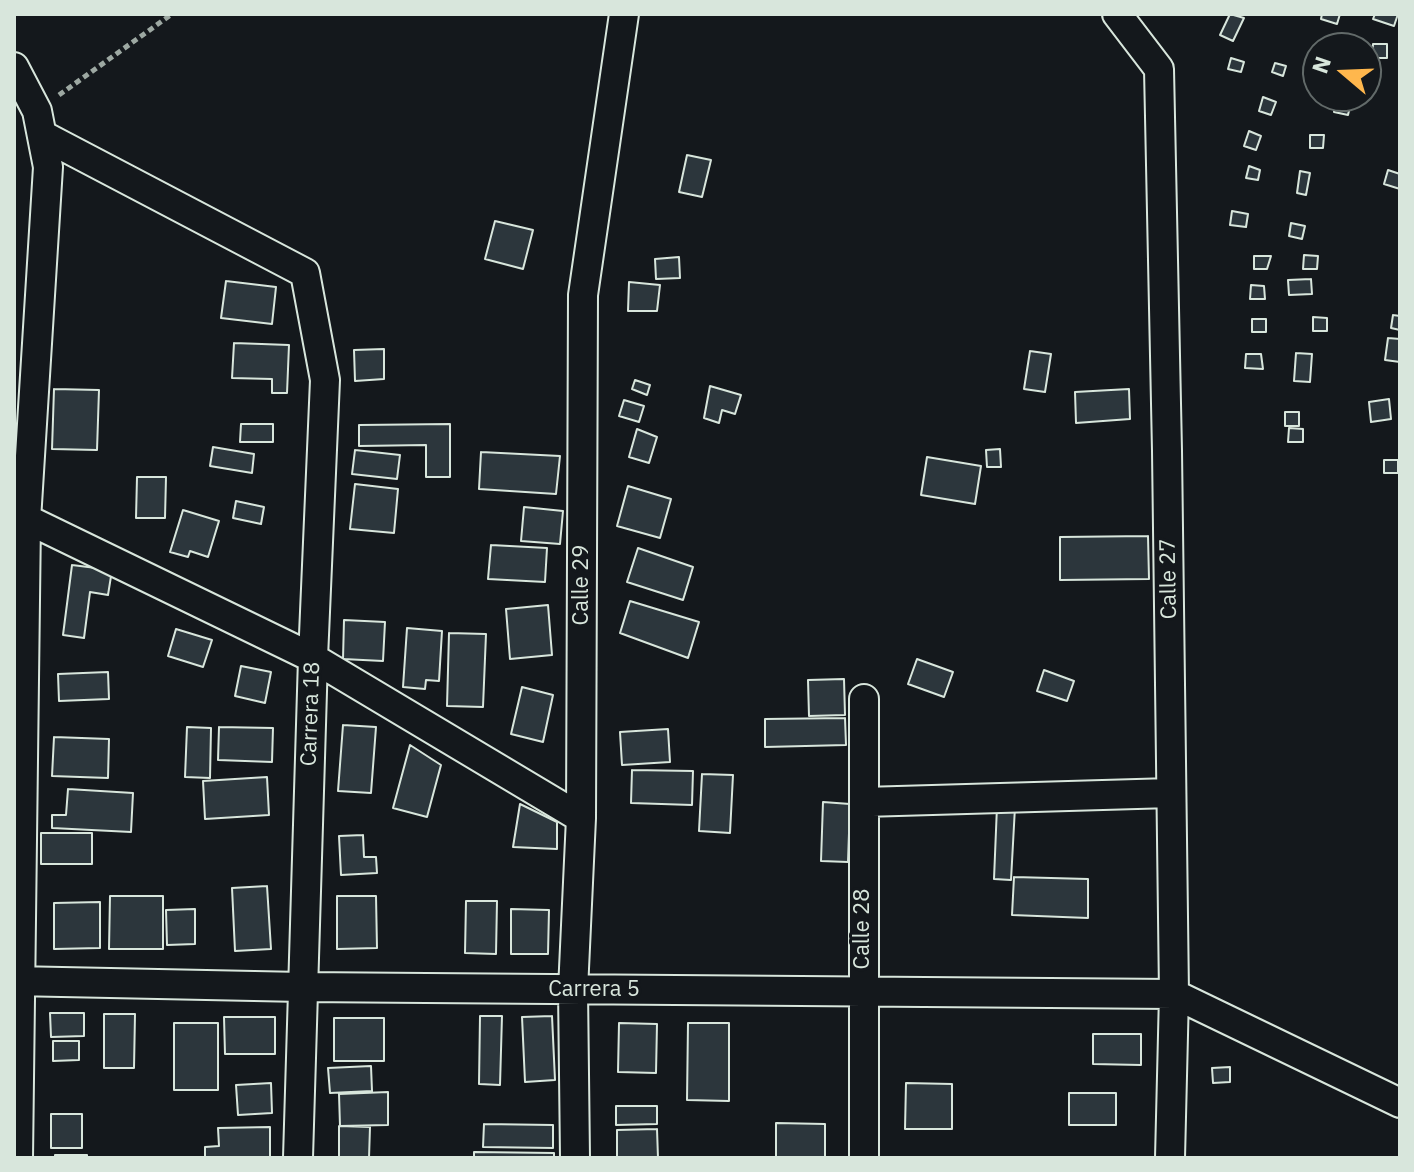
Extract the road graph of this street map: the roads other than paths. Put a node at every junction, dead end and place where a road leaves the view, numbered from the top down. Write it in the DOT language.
graph roads {
  1 [pos="624,14"];
  2 [pos="1117,14"];
  3 [pos="14,67"];
  4 [pos="39,123"];
  5 [pos="20,516"];
  6 [pos="313,658"];
  7 [pos="864,699"];
  8 [pos="1171,793"];
  9 [pos="864,802"];
  10 [pos="581,818"];
  11 [pos="17,981"];
  12 [pos="302,987"];
  13 [pos="573,990"];
  14 [pos="863,992"];
  15 [pos="1174,994"];
  16 [pos="1400,1103"];
  17 [pos="18,1158"];
  18 [pos="298,1158"];
  19 [pos="575,1158"];
  20 [pos="864,1158"];
  21 [pos="1170,1158"];
  1 -- 10 [label="street, Calle 29"];
  2 -- 8 [label="street, Calle 27"];
  3 -- 4 [label="street"];
  4 -- 5 [label="street"];
  4 -- 6 [label="street, Carrera 18"];
  5 -- 6 [label="street"];
  5 -- 11 [label="street"];
  6 -- 10 [label="street"];
  6 -- 12 [label="street, Carrera 18"];
  7 -- 9 [label="street, Calle 28"];
  8 -- 9 [label="street"];
  8 -- 15 [label="street, Calle 27"];
  9 -- 14 [label="street, Calle 28"];
  10 -- 13 [label="street, Calle 29"];
  11 -- 12 [label="street, Carrera 5"];
  11 -- 17 [label="street"];
  12 -- 13 [label="street, Carrera 5"];
  12 -- 18 [label="street, Carrera 18"];
  13 -- 14 [label="street, Carrera 5"];
  13 -- 19 [label="street, Calle 29"];
  14 -- 15 [label="street, Carrera 5"];
  14 -- 20 [label="street, Calle 28"];
  15 -- 16 [label="street"];
  15 -- 21 [label="street, Calle 27"];
}
